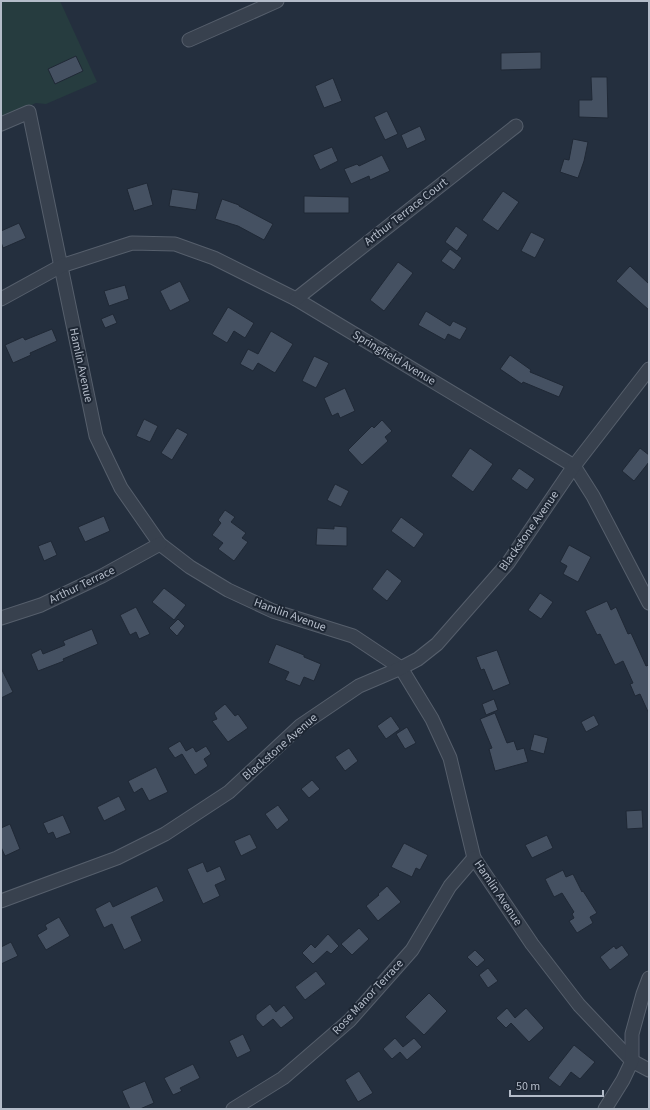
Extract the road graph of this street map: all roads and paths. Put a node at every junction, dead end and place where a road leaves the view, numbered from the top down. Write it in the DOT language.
graph roads {
  1 [pos="277,1"];
  2 [pos="189,40"];
  3 [pos="1,124"];
  4 [pos="516,126"];
  5 [pos="61,266"];
  6 [pos="296,299"];
  7 [pos="1,300"];
  8 [pos="649,369"];
  9 [pos="574,466"];
  10 [pos="160,544"];
  11 [pos="649,603"];
  12 [pos="1,618"];
  13 [pos="401,668"];
  14 [pos="474,858"];
  15 [pos="1,901"];
  16 [pos="649,978"];
  17 [pos="632,1060"];
  18 [pos="649,1070"];
  19 [pos="233,1109"];
  20 [pos="605,1109"];
  1 -- 2 [label="street"];
  3 -- 5 [label="street, Hamlin Avenue"];
  4 -- 6 [label="street, Arthur Terrace Court"];
  5 -- 6 [label="street, Springfield Avenue"];
  5 -- 7 [label="street, Springfield Avenue"];
  5 -- 10 [label="street, Hamlin Avenue"];
  6 -- 9 [label="street, Springfield Avenue"];
  8 -- 9 [label="street, Blackstone Avenue"];
  9 -- 11 [label="street, Springfield Avenue"];
  9 -- 13 [label="street, Blackstone Avenue"];
  10 -- 12 [label="street, Arthur Terrace"];
  10 -- 13 [label="street, Hamlin Avenue"];
  13 -- 14 [label="street, Hamlin Avenue"];
  13 -- 15 [label="street, Blackstone Avenue"];
  14 -- 17 [label="street, Hamlin Avenue"];
  14 -- 19 [label="street, Rose Manor Terrace"];
  16 -- 17 [label="street"];
  17 -- 18 [label="street, Hamlin Avenue"];
  17 -- 20 [label="street"];
}
